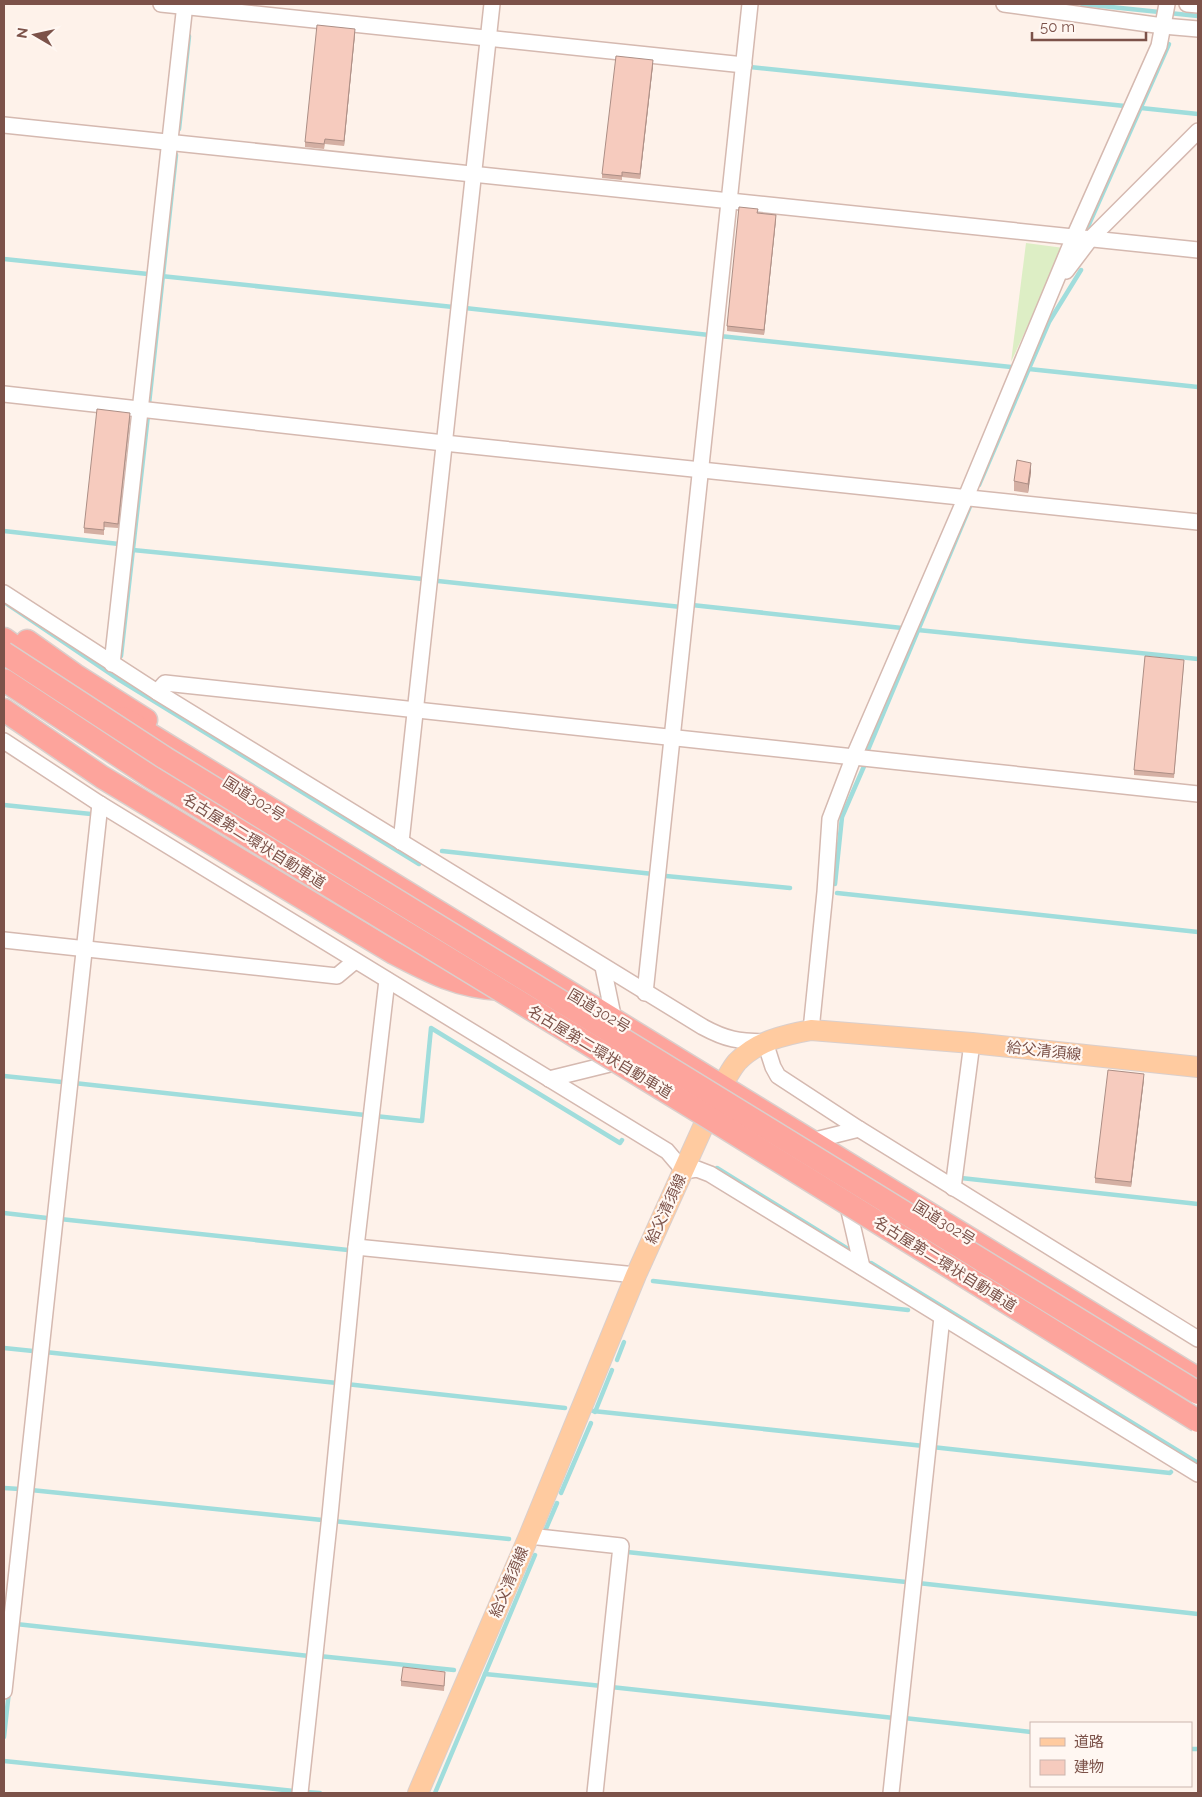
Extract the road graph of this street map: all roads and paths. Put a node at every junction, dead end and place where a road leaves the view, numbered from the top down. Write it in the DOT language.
graph roads {
  1 [pos="161,4"];
  2 [pos="492,4"];
  3 [pos="750,4"];
  4 [pos="1004,4"];
  5 [pos="1187,4"];
  6 [pos="185,5"];
  7 [pos="1198,5"];
  8 [pos="1165,13"];
  9 [pos="1198,29"];
  10 [pos="488,38"];
  11 [pos="744,65"];
  12 [pos="4,125"];
  13 [pos="1198,130"];
  14 [pos="170,142"];
  15 [pos="473,173"];
  16 [pos="729,200"];
  17 [pos="1074,237"];
  18 [pos="1091,238"];
  19 [pos="1198,250"];
  20 [pos="1053,288"];
  21 [pos="4,394"];
  22 [pos="140,409"];
  23 [pos="444,443"];
  24 [pos="700,469"];
  25 [pos="966,497"];
  26 [pos="1198,522"];
  27 [pos="4,593"];
  28 [pos="4,625"];
  29 [pos="4,639"];
  30 [pos="4,653"];
  31 [pos="112,664"];
  32 [pos="4,680"];
  33 [pos="157,692"];
  34 [pos="4,710"];
  35 [pos="415,710"];
  36 [pos="672,737"];
  37 [pos="4,742"];
  38 [pos="854,756"];
  39 [pos="1198,794"];
  40 [pos="100,804"];
  41 [pos="401,842"];
  42 [pos="377,874"];
  43 [pos="4,940"];
  44 [pos="84,949"];
  45 [pos="354,961"];
  46 [pos="603,967"];
  47 [pos="387,980"];
  48 [pos="566,991"];
  49 [pos="645,993"];
  50 [pos="614,1020"];
  51 [pos="812,1030"];
  52 [pos="765,1042"];
  53 [pos="972,1043"];
  54 [pos="665,1050"];
  55 [pos="1198,1067"];
  56 [pos="549,1079"];
  57 [pos="722,1085"];
  58 [pos="859,1129"];
  59 [pos="811,1141"];
  60 [pos="836,1156"];
  61 [pos="684,1170"];
  62 [pos="953,1188"];
  63 [pos="356,1247"];
  64 [pos="862,1267"];
  65 [pos="636,1275"];
  66 [pos="942,1317"];
  67 [pos="1198,1339"];
  68 [pos="1198,1379"];
  69 [pos="1198,1393"];
  70 [pos="1198,1421"];
  71 [pos="1198,1474"];
  72 [pos="529,1536"];
  73 [pos="4,1691"];
  74 [pos="300,1793"];
  75 [pos="418,1793"];
  76 [pos="595,1793"];
  77 [pos="891,1793"];
  1 -- 6 [label="street"];
  2 -- 10 [label="street"];
  3 -- 11 [label="street"];
  4 -- 8 [label="street"];
  5 -- 7 [label="street"];
  6 -- 10 [label="street"];
  6 -- 14 [label="street"];
  8 -- 9 [label="street"];
  8 -- 17 [label="street"];
  10 -- 11 [label="street"];
  10 -- 15 [label="street"];
  11 -- 16 [label="street"];
  12 -- 14 [label="street"];
  13 -- 18 [label="street"];
  14 -- 15 [label="street"];
  14 -- 22 [label="street"];
  15 -- 16 [label="street"];
  15 -- 23 [label="street"];
  16 -- 17 [label="street"];
  16 -- 24 [label="street"];
  17 -- 18 [label="street"];
  17 -- 20 [label="street"];
  18 -- 19 [label="street"];
  18 -- 20 [label="street"];
  20 -- 25 [label="street"];
  21 -- 22 [label="street"];
  22 -- 23 [label="street"];
  22 -- 31 [label="street"];
  23 -- 24 [label="street"];
  23 -- 35 [label="street"];
  24 -- 25 [label="street"];
  24 -- 36 [label="street"];
  25 -- 26 [label="street"];
  25 -- 38 [label="street"];
  27 -- 31 [label="street"];
  28 -- 42 [label="highway"];
  29 -- 42 [label="highway, 国道302号"];
  30 -- 69 [label="highway, 名古屋第二環状自動車道, bridge"];
  31 -- 33 [label="street"];
  32 -- 70 [label="highway, 名古屋第二環状自動車道, bridge"];
  33 -- 35 [label="street"];
  33 -- 41 [label="street"];
  34 -- 48 [label="highway"];
  35 -- 36 [label="street"];
  35 -- 41 [label="street"];
  36 -- 38 [label="street"];
  36 -- 49 [label="street"];
  37 -- 40 [label="street"];
  38 -- 39 [label="street"];
  38 -- 51 [label="street"];
  40 -- 44 [label="street"];
  40 -- 45 [label="street"];
  41 -- 46 [label="street"];
  42 -- 48 [label="highway, 国道302号"];
  43 -- 44 [label="street"];
  44 -- 45 [label="street"];
  44 -- 73 [label="street"];
  45 -- 47 [label="street"];
  46 -- 49 [label="street"];
  46 -- 50 [label="street"];
  47 -- 56 [label="street"];
  47 -- 63 [label="street"];
  48 -- 50 [label="highway, 国道302号"];
  49 -- 52 [label="street"];
  50 -- 54 [label="highway, 国道302号"];
  51 -- 52 [label="main road, 給父清須線"];
  51 -- 53 [label="main road, 給父清須線"];
  52 -- 57 [label="main road, 給父清須線"];
  52 -- 58 [label="street"];
  53 -- 55 [label="main road, 給父清須線"];
  53 -- 62 [label="street"];
  54 -- 56 [label="street"];
  54 -- 57 [label="highway, 国道302号"];
  56 -- 61 [label="street"];
  57 -- 59 [label="highway, 国道302号"];
  57 -- 61 [label="main road, 給父清須線"];
  58 -- 59 [label="street"];
  58 -- 62 [label="street"];
  59 -- 60 [label="highway, 国道302号"];
  60 -- 64 [label="street"];
  60 -- 68 [label="highway, 国道302号"];
  61 -- 64 [label="street"];
  61 -- 65 [label="main road, 給父清須線"];
  62 -- 67 [label="street"];
  63 -- 65 [label="street"];
  63 -- 74 [label="street"];
  64 -- 66 [label="street"];
  65 -- 72 [label="main road, 給父清須線"];
  66 -- 71 [label="street"];
  66 -- 77 [label="street"];
  72 -- 75 [label="main road, 給父清須線"];
  72 -- 76 [label="street"];
}
